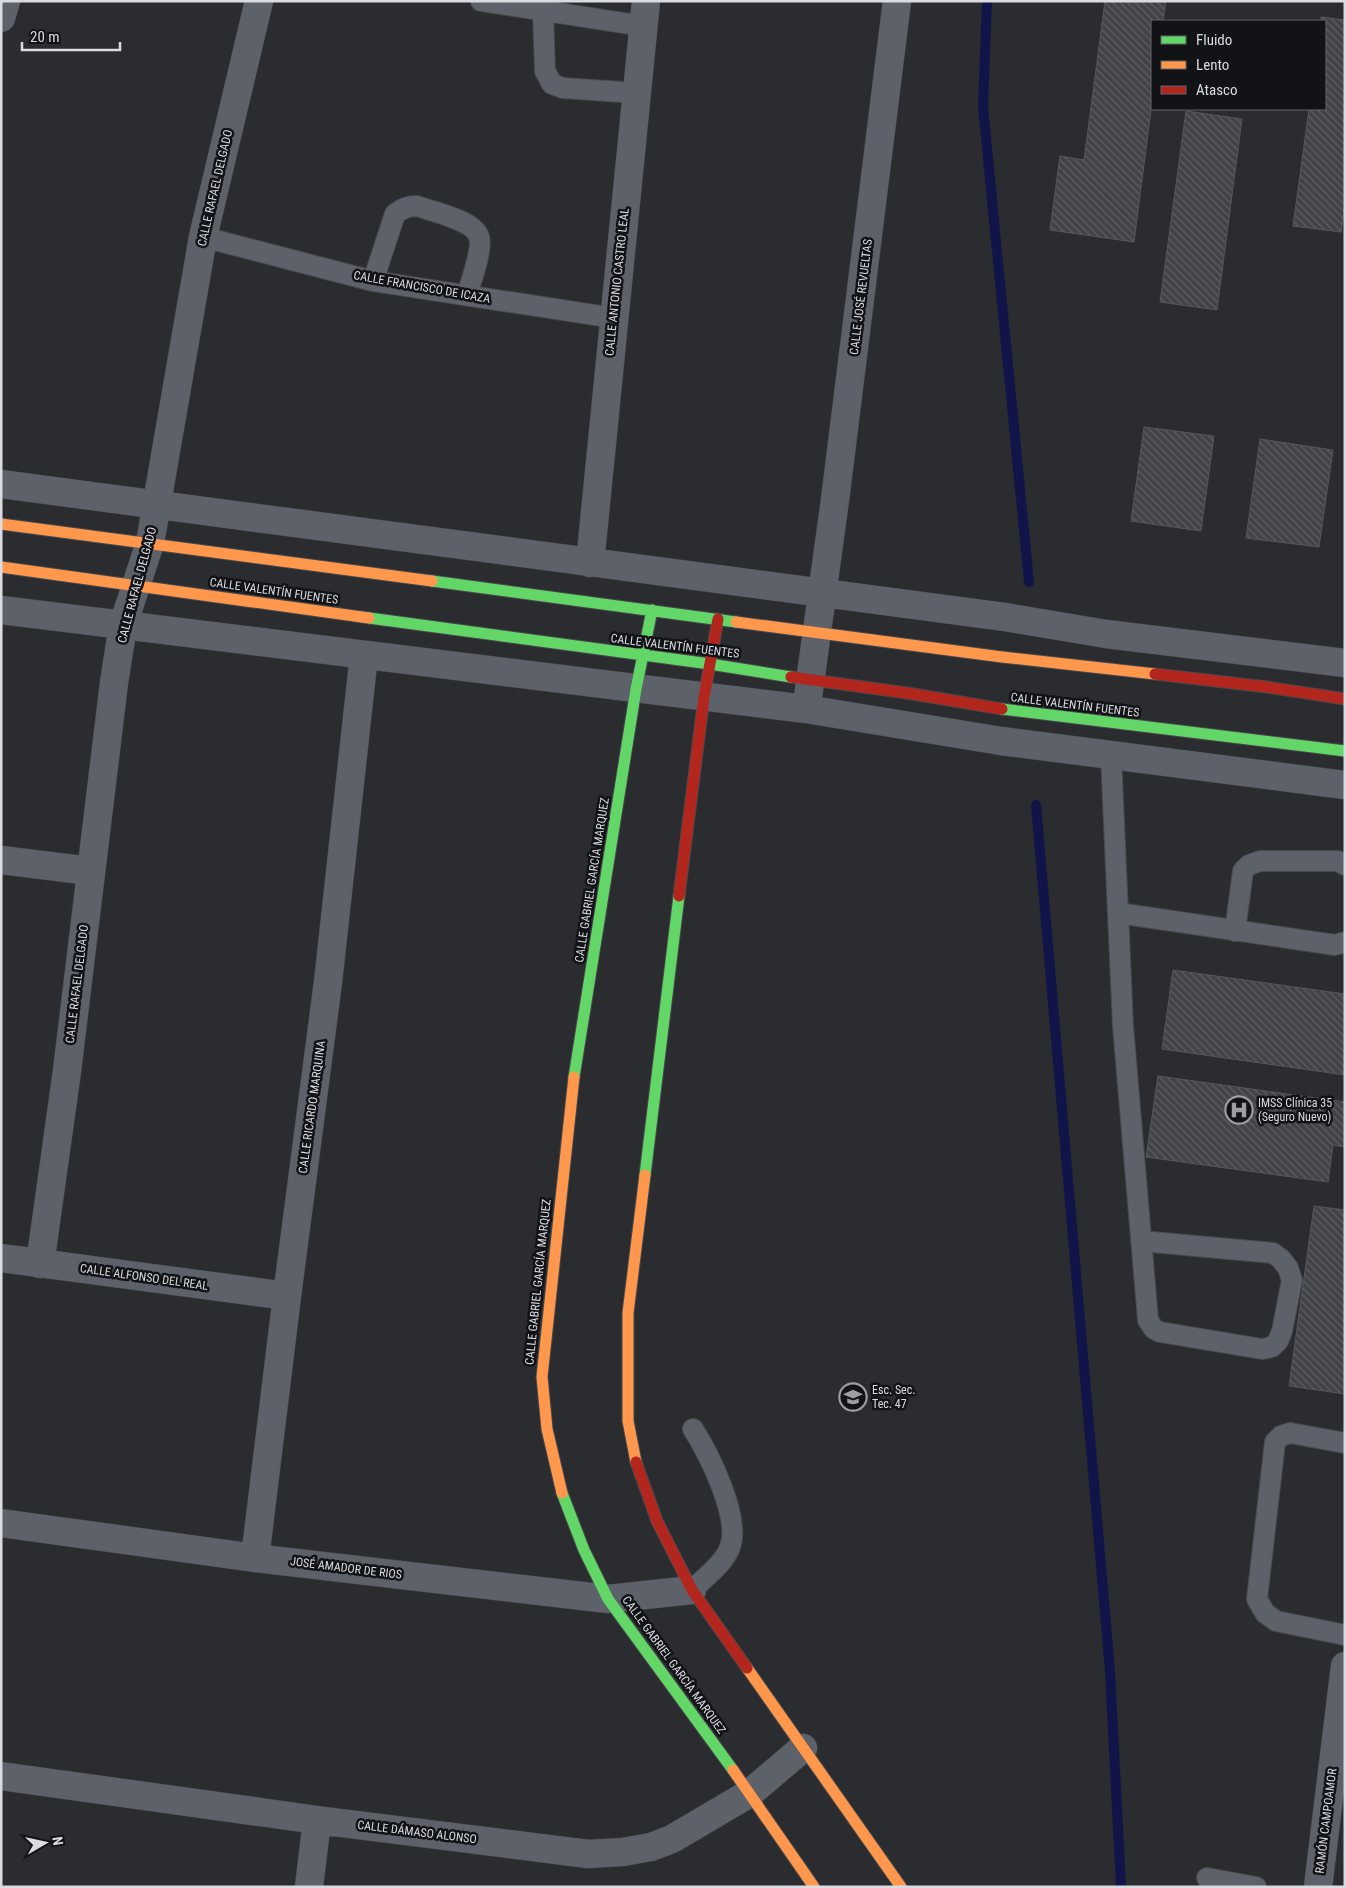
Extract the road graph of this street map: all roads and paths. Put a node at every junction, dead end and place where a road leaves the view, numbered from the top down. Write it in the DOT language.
graph roads {
  1 [pos="6,1"];
  2 [pos="259,1"];
  3 [pos="481,1"];
  4 [pos="896,1"];
  5 [pos="543,11"];
  6 [pos="645,14"];
  7 [pos="1,18"];
  8 [pos="637,93"];
  9 [pos="203,236"];
  10 [pos="373,281"];
  11 [pos="467,295"];
  12 [pos="614,318"];
  13 [pos="1,484"];
  14 [pos="157,504"];
  15 [pos="1,524"];
  16 [pos="150,544"];
  17 [pos="590,562"];
  18 [pos="1,567"];
  19 [pos="137,585"];
  20 [pos="822,593"];
  21 [pos="1,610"];
  22 [pos="652,610"];
  23 [pos="718,619"];
  24 [pos="124,625"];
  25 [pos="816,632"];
  26 [pos="364,655"];
  27 [pos="643,656"];
  28 [pos="1345,663"];
  29 [pos="710,664"];
  30 [pos="810,680"];
  31 [pos="636,689"];
  32 [pos="704,697"];
  33 [pos="1345,700"];
  34 [pos="806,709"];
  35 [pos="1345,752"];
  36 [pos="1102,754"];
  37 [pos="1345,785"];
  38 [pos="1,860"];
  39 [pos="1345,865"];
  40 [pos="90,871"];
  41 [pos="1118,913"];
  42 [pos="1235,931"];
  43 [pos="1345,942"];
  44 [pos="1141,1241"];
  45 [pos="1,1258"];
  46 [pos="40,1264"];
  47 [pos="287,1296"];
  48 [pos="693,1429"];
  49 [pos="1345,1443"];
  50 [pos="1,1523"];
  51 [pos="255,1558"];
  52 [pos="692,1590"];
  53 [pos="608,1599"];
  54 [pos="1345,1635"];
  55 [pos="1345,1666"];
  56 [pos="804,1748"];
  57 [pos="1,1776"];
  58 [pos="750,1793"];
  59 [pos="317,1820"];
  60 [pos="1206,1878"];
  61 [pos="309,1887"];
  62 [pos="814,1887"];
  63 [pos="901,1887"];
  64 [pos="1256,1887"];
  65 [pos="1318,1887"];
  1 -- 7 [label="street"];
  2 -- 9 [label="street, CALLE RAFAEL DELGADO"];
  3 -- 5 [label="lane"];
  4 -- 20 [label="street, CALLE JOSÉ REVUELTAS"];
  5 -- 6 [label="lane"];
  5 -- 8 [label="lane"];
  6 -- 8 [label="street, CALLE ANTONIO CASTRO LEAL"];
  8 -- 12 [label="street, CALLE ANTONIO CASTRO LEAL"];
  9 -- 10 [label="lane, CALLE FRANCISCO DE ICAZA"];
  9 -- 14 [label="street, CALLE RAFAEL DELGADO"];
  10 -- 11 [label="lane, CALLE FRANCISCO DE ICAZA"];
  10 -- 11 [label="lane"];
  11 -- 12 [label="lane, CALLE FRANCISCO DE ICAZA"];
  12 -- 17 [label="street, CALLE ANTONIO CASTRO LEAL"];
  13 -- 14 [label="street"];
  14 -- 16 [label="street, CALLE RAFAEL DELGADO"];
  14 -- 17 [label="street"];
  15 -- 16 [label="main road"];
  16 -- 19 [label="street, CALLE RAFAEL DELGADO"];
  16 -- 22 [label="main road"];
  17 -- 20 [label="street"];
  18 -- 19 [label="main road, CALLE VALENTÍN FUENTES"];
  19 -- 24 [label="street, CALLE RAFAEL DELGADO"];
  19 -- 27 [label="main road, CALLE VALENTÍN FUENTES"];
  20 -- 25 [label="street, CALLE JOSÉ REVUELTAS"];
  20 -- 28 [label="street"];
  21 -- 24 [label="street"];
  22 -- 23 [label="main road"];
  22 -- 27 [label="main road, CALLE GABRIEL GARCÍA MARQUEZ"];
  23 -- 25 [label="main road"];
  23 -- 29 [label="main road"];
  24 -- 26 [label="street"];
  24 -- 40 [label="street, CALLE RAFAEL DELGADO"];
  25 -- 30 [label="street, CALLE JOSÉ REVUELTAS"];
  25 -- 33 [label="main road"];
  26 -- 31 [label="street"];
  26 -- 47 [label="street, CALLE RICARDO MARQUINA"];
  27 -- 29 [label="main road, CALLE VALENTÍN FUENTES"];
  27 -- 31 [label="main road, CALLE GABRIEL GARCÍA MARQUEZ"];
  29 -- 30 [label="main road, CALLE VALENTÍN FUENTES"];
  29 -- 32 [label="main road"];
  30 -- 34 [label="street, CALLE JOSÉ REVUELTAS"];
  30 -- 35 [label="main road, CALLE VALENTÍN FUENTES"];
  31 -- 32 [label="street"];
  31 -- 53 [label="main road, CALLE GABRIEL GARCÍA MARQUEZ"];
  32 -- 34 [label="street"];
  32 -- 52 [label="main road"];
  34 -- 36 [label="street"];
  36 -- 37 [label="street"];
  36 -- 41 [label="lane"];
  38 -- 40 [label="street"];
  39 -- 42 [label="lane"];
  40 -- 46 [label="street, CALLE RAFAEL DELGADO"];
  41 -- 42 [label="lane"];
  41 -- 44 [label="lane"];
  42 -- 43 [label="lane"];
  44 -- 44 [label="lane"];
  45 -- 46 [label="street, CALLE ALFONSO DEL REAL"];
  46 -- 47 [label="street, CALLE ALFONSO DEL REAL"];
  47 -- 51 [label="street, CALLE RICARDO MARQUINA"];
  48 -- 52 [label="lane"];
  49 -- 54 [label="lane"];
  50 -- 51 [label="street, JOSÉ AMADOR DE RIOS"];
  51 -- 53 [label="street, JOSÉ AMADOR DE RIOS"];
  52 -- 53 [label="street, JOSÉ AMADOR DE RIOS"];
  52 -- 56 [label="main road"];
  53 -- 58 [label="main road, CALLE GABRIEL GARCÍA MARQUEZ"];
  55 -- 65 [label="street, RAMÓN CAMPOAMOR"];
  56 -- 58 [label="street, CALLE DÁMASO ALONSO"];
  56 -- 63 [label="main road"];
  57 -- 59 [label="street, CALLE DÁMASO ALONSO"];
  58 -- 59 [label="street, CALLE DÁMASO ALONSO"];
  58 -- 62 [label="main road, CALLE GABRIEL GARCÍA MARQUEZ"];
  59 -- 61 [label="street"];
  60 -- 64 [label="lane"];
}
